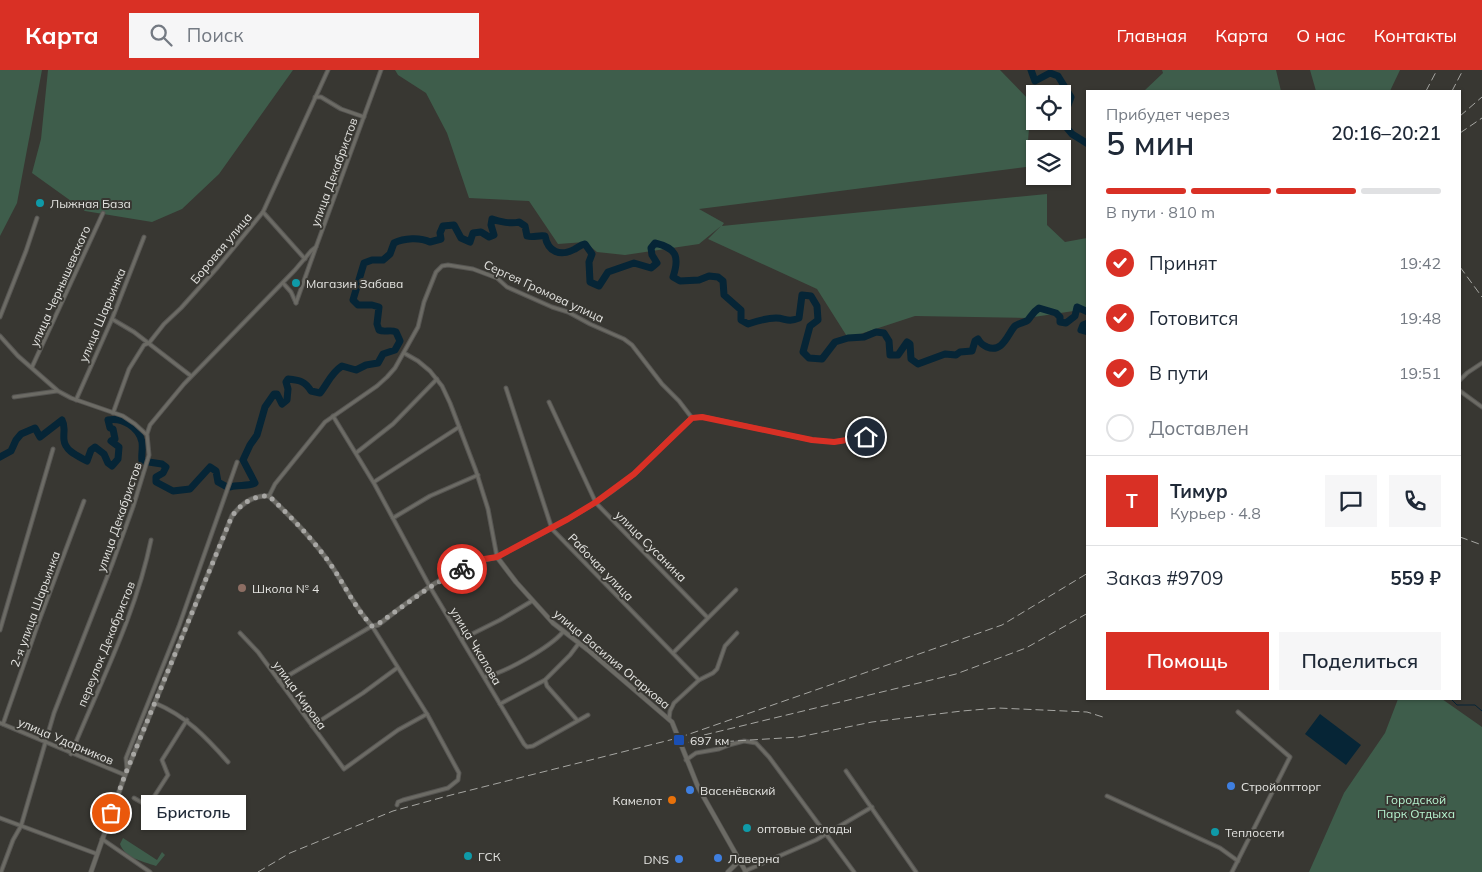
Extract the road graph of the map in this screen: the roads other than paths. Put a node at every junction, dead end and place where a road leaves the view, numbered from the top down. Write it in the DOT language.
graph roads {
  1 [pos="328,70"];
  2 [pos="381,70"];
  3 [pos="315,97"];
  4 [pos="364,117"];
  5 [pos="263,212"];
  6 [pos="103,213"];
  7 [pos="37,218"];
  8 [pos="144,237"];
  9 [pos="316,247"];
  10 [pos="305,259"];
  11 [pos="283,283"];
  12 [pos="0,317"];
  13 [pos="112,319"];
  14 [pos="0,336"];
  15 [pos="148,344"];
  16 [pos="404,353"];
  17 [pos="1482,363"];
  18 [pos="32,367"];
  19 [pos="191,376"];
  20 [pos="436,379"];
  21 [pos="1461,379"];
  22 [pos="506,388"];
  23 [pos="58,390"];
  24 [pos="1461,392"];
  25 [pos="14,397"];
  26 [pos="76,400"];
  27 [pos="549,402"];
  28 [pos="1482,408"];
  29 [pos="113,413"];
  30 [pos="333,416"];
  31 [pos="692,418"];
  32 [pos="459,427"];
  33 [pos="147,434"];
  34 [pos="866,437"];
  35 [pos="53,449"];
  36 [pos="356,453"];
  37 [pos="238,462"];
  38 [pos="478,475"];
  39 [pos="374,482"];
  40 [pos="269,496"];
  41 [pos="84,501"];
  42 [pos="596,502"];
  43 [pos="393,518"];
  44 [pos="552,528"];
  45 [pos="151,540"];
  46 [pos="497,557"];
  47 [pos="430,587"];
  48 [pos="736,590"];
  49 [pos="532,601"];
  50 [pos="707,617"];
  51 [pos="372,626"];
  52 [pos="0,630"];
  53 [pos="563,632"];
  54 [pos="240,633"];
  55 [pos="737,633"];
  56 [pos="462,640"];
  57 [pos="579,643"];
  58 [pos="672,653"];
  59 [pos="397,668"];
  60 [pos="485,677"];
  61 [pos="545,680"];
  62 [pos="699,680"];
  63 [pos="280,681"];
  64 [pos="155,703"];
  65 [pos="500,704"];
  66 [pos="1238,712"];
  67 [pos="427,714"];
  68 [pos="588,716"];
  69 [pos="669,719"];
  70 [pos="187,720"];
  71 [pos="577,720"];
  72 [pos="1,723"];
  73 [pos="312,726"];
  74 [pos="46,742"];
  75 [pos="71,754"];
  76 [pos="686,760"];
  77 [pos="228,762"];
  78 [pos="846,771"];
  79 [pos="126,773"];
  80 [pos="1108,796"];
  81 [pos="134,798"];
  82 [pos="398,805"];
  83 [pos="872,806"];
  84 [pos="0,818"];
  85 [pos="20,826"];
  86 [pos="827,835"];
  87 [pos="102,839"];
  88 [pos="97,854"];
  89 [pos="739,861"];
  90 [pos="1238,861"];
  91 [pos="1,872"];
  92 [pos="91,872"];
  93 [pos="150,872"];
  94 [pos="728,872"];
  95 [pos="746,872"];
  96 [pos="854,872"];
  97 [pos="916,872"];
  98 [pos="1232,872"];
  1 -- 3 [label="street, Боровая улица"];
  2 -- 4 [label="street, улица Декабристов"];
  3 -- 4 [label="street"];
  3 -- 5 [label="street, Боровая улица"];
  4 -- 9 [label="street, улица Декабристов"];
  5 -- 10 [label="street"];
  5 -- 15 [label="street, Боровая улица"];
  6 -- 18 [label="street, улица Чернышевского"];
  7 -- 12 [label="street"];
  8 -- 13 [label="street, улица Шарьинка"];
  9 -- 10 [label="street, улица Декабристов"];
  9 -- 11 [label="street"];
  10 -- 11 [label="street, улица Декабристов"];
  11 -- 19 [label="street, улица Декабристов"];
  13 -- 15 [label="street"];
  13 -- 26 [label="street, улица Шарьинка"];
  14 -- 18 [label="street"];
  15 -- 19 [label="street"];
  15 -- 29 [label="street, Боровая улица"];
  16 -- 20 [label="street, улица Василия Огаркова"];
  16 -- 30 [label="street, Сергея Громова улица"];
  16 -- 31 [label="street, Сергея Громова улица"];
  17 -- 21 [label="street"];
  18 -- 23 [label="street"];
  19 -- 33 [label="street, улица Декабристов"];
  20 -- 32 [label="street, улица Василия Огаркова"];
  20 -- 36 [label="street"];
  22 -- 44 [label="street, Рабочая улица"];
  23 -- 25 [label="street"];
  23 -- 26 [label="street"];
  24 -- 28 [label="street"];
  26 -- 29 [label="street"];
  27 -- 42 [label="street, улица Сусанина"];
  29 -- 33 [label="street"];
  30 -- 36 [label="street, улица Чкалова"];
  30 -- 40 [label="street, Сергея Громова улица"];
  31 -- 34 [label="street"];
  31 -- 42 [label="street"];
  32 -- 38 [label="street, улица Василия Огаркова"];
  32 -- 39 [label="street"];
  33 -- 74 [label="street, улица Декабристов"];
  35 -- 52 [label="street"];
  36 -- 39 [label="street, улица Чкалова"];
  37 -- 79 [label="street"];
  38 -- 43 [label="street"];
  38 -- 46 [label="street, улица Василия Огаркова"];
  39 -- 43 [label="street, улица Чкалова"];
  40 -- 51 [label="street"];
  40 -- 64 [label="street"];
  41 -- 72 [label="street, 2-я улица Шарьинка"];
  42 -- 44 [label="street"];
  42 -- 50 [label="street, улица Сусанина"];
  43 -- 47 [label="street, улица Чкалова"];
  44 -- 46 [label="street"];
  44 -- 58 [label="street, Рабочая улица"];
  45 -- 75 [label="street, переулок Декабристов"];
  46 -- 47 [label="street"];
  46 -- 49 [label="street, улица Василия Огаркова"];
  47 -- 51 [label="street"];
  47 -- 56 [label="street, улица Чкалова"];
  48 -- 50 [label="street"];
  49 -- 53 [label="street, улица Василия Огаркова"];
  49 -- 56 [label="street"];
  50 -- 58 [label="street"];
  51 -- 59 [label="street"];
  51 -- 63 [label="street"];
  53 -- 57 [label="street, улица Василия Огаркова"];
  53 -- 60 [label="street"];
  54 -- 63 [label="street, улица Кирова"];
  55 -- 62 [label="street"];
  56 -- 60 [label="street, улица Чкалова"];
  57 -- 61 [label="street"];
  57 -- 69 [label="street, улица Василия Огаркова"];
  58 -- 62 [label="street, Рабочая улица"];
  59 -- 67 [label="street"];
  59 -- 73 [label="street"];
  60 -- 65 [label="street, улица Чкалова"];
  61 -- 65 [label="street"];
  61 -- 71 [label="street"];
  62 -- 69 [label="street"];
  63 -- 73 [label="street, улица Кирова"];
  64 -- 70 [label="street"];
  64 -- 79 [label="street"];
  65 -- 71 [label="street, улица Чкалова"];
  66 -- 90 [label="street"];
  67 -- 73 [label="street, улица Кирова"];
  67 -- 82 [label="street"];
  68 -- 71 [label="street, улица Чкалова"];
  69 -- 76 [label="street, улица Василия Огаркова"];
  70 -- 77 [label="street"];
  70 -- 81 [label="street"];
  72 -- 74 [label="street, улица Ударников"];
  74 -- 75 [label="street, улица Ударников"];
  74 -- 85 [label="street, улица Декабристов"];
  75 -- 79 [label="street, улица Ударников"];
  76 -- 86 [label="street"];
  76 -- 89 [label="street, улица Василия Огаркова"];
  78 -- 83 [label="street"];
  79 -- 87 [label="street"];
  80 -- 90 [label="street"];
  83 -- 86 [label="street"];
  83 -- 97 [label="street"];
  84 -- 85 [label="street"];
  85 -- 88 [label="street"];
  85 -- 91 [label="street, улица Декабристов"];
  86 -- 95 [label="street"];
  86 -- 96 [label="street"];
  87 -- 88 [label="street"];
  87 -- 93 [label="street"];
  88 -- 92 [label="street"];
  89 -- 94 [label="street"];
  89 -- 95 [label="street, улица Василия Огаркова"];
  90 -- 98 [label="street"];
}
